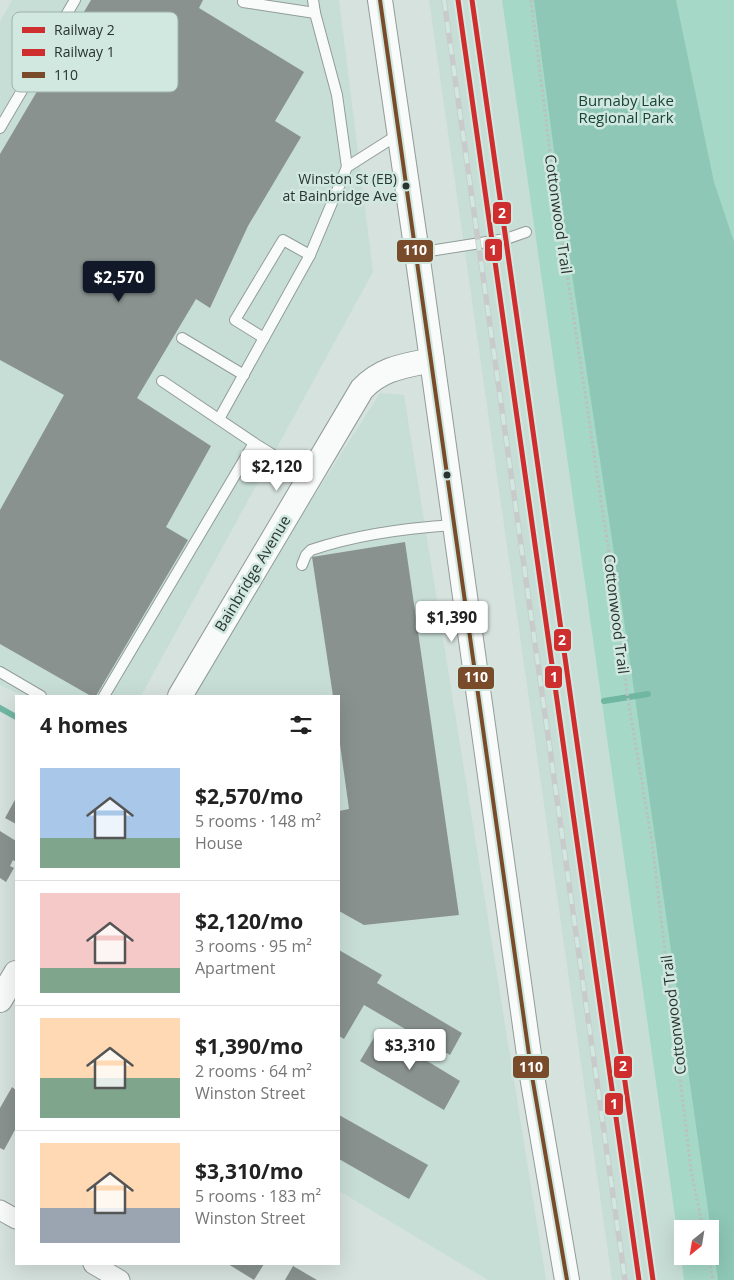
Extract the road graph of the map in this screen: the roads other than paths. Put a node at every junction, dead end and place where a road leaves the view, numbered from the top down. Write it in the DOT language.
graph roads {
  1 [pos="75,0"];
  2 [pos="313,0"];
  3 [pos="380,0"];
  4 [pos="243,2"];
  5 [pos="68,12"];
  6 [pos="315,13"];
  7 [pos="21,92"];
  8 [pos="0,128"];
  9 [pos="399,134"];
  10 [pos="347,167"];
  11 [pos="526,232"];
  12 [pos="417,253"];
  13 [pos="310,255"];
  14 [pos="182,338"];
  15 [pos="264,338"];
  16 [pos="432,360"];
  17 [pos="244,375"];
  18 [pos="162,381"];
  19 [pos="219,419"];
  20 [pos="254,443"];
  21 [pos="309,477"];
  22 [pos="455,525"];
  23 [pos="302,565"];
  24 [pos="0,672"];
  25 [pos="39,695"];
  26 [pos="105,695"];
  27 [pos="181,695"];
  28 [pos="15,975"];
  29 [pos="0,1000"];
  30 [pos="0,1210"];
  31 [pos="15,1218"];
  32 [pos="95,1265"];
  33 [pos="120,1280"];
  34 [pos="567,1280"];
  1 -- 5 [label="lane"];
  2 -- 6 [label="lane"];
  3 -- 9 [label="street"];
  4 -- 6 [label="lane"];
  6 -- 10 [label="lane"];
  7 -- 8 [label="lane"];
  9 -- 10 [label="lane"];
  9 -- 12 [label="street"];
  10 -- 13 [label="lane"];
  11 -- 12 [label="lane"];
  12 -- 16 [label="street"];
  13 -- 15 [label="lane"];
  13 -- 15 [label="lane"];
  14 -- 17 [label="lane"];
  15 -- 17 [label="lane"];
  16 -- 21 [label="street, Bainbridge Avenue"];
  16 -- 22 [label="street"];
  17 -- 19 [label="lane"];
  18 -- 19 [label="lane"];
  19 -- 20 [label="lane"];
  20 -- 21 [label="lane"];
  20 -- 26 [label="lane"];
  21 -- 27 [label="street, Bainbridge Avenue"];
  22 -- 23 [label="lane"];
  22 -- 34 [label="street"];
  24 -- 25 [label="lane"];
  28 -- 29 [label="street"];
  30 -- 31 [label="street"];
  32 -- 33 [label="street"];
}
